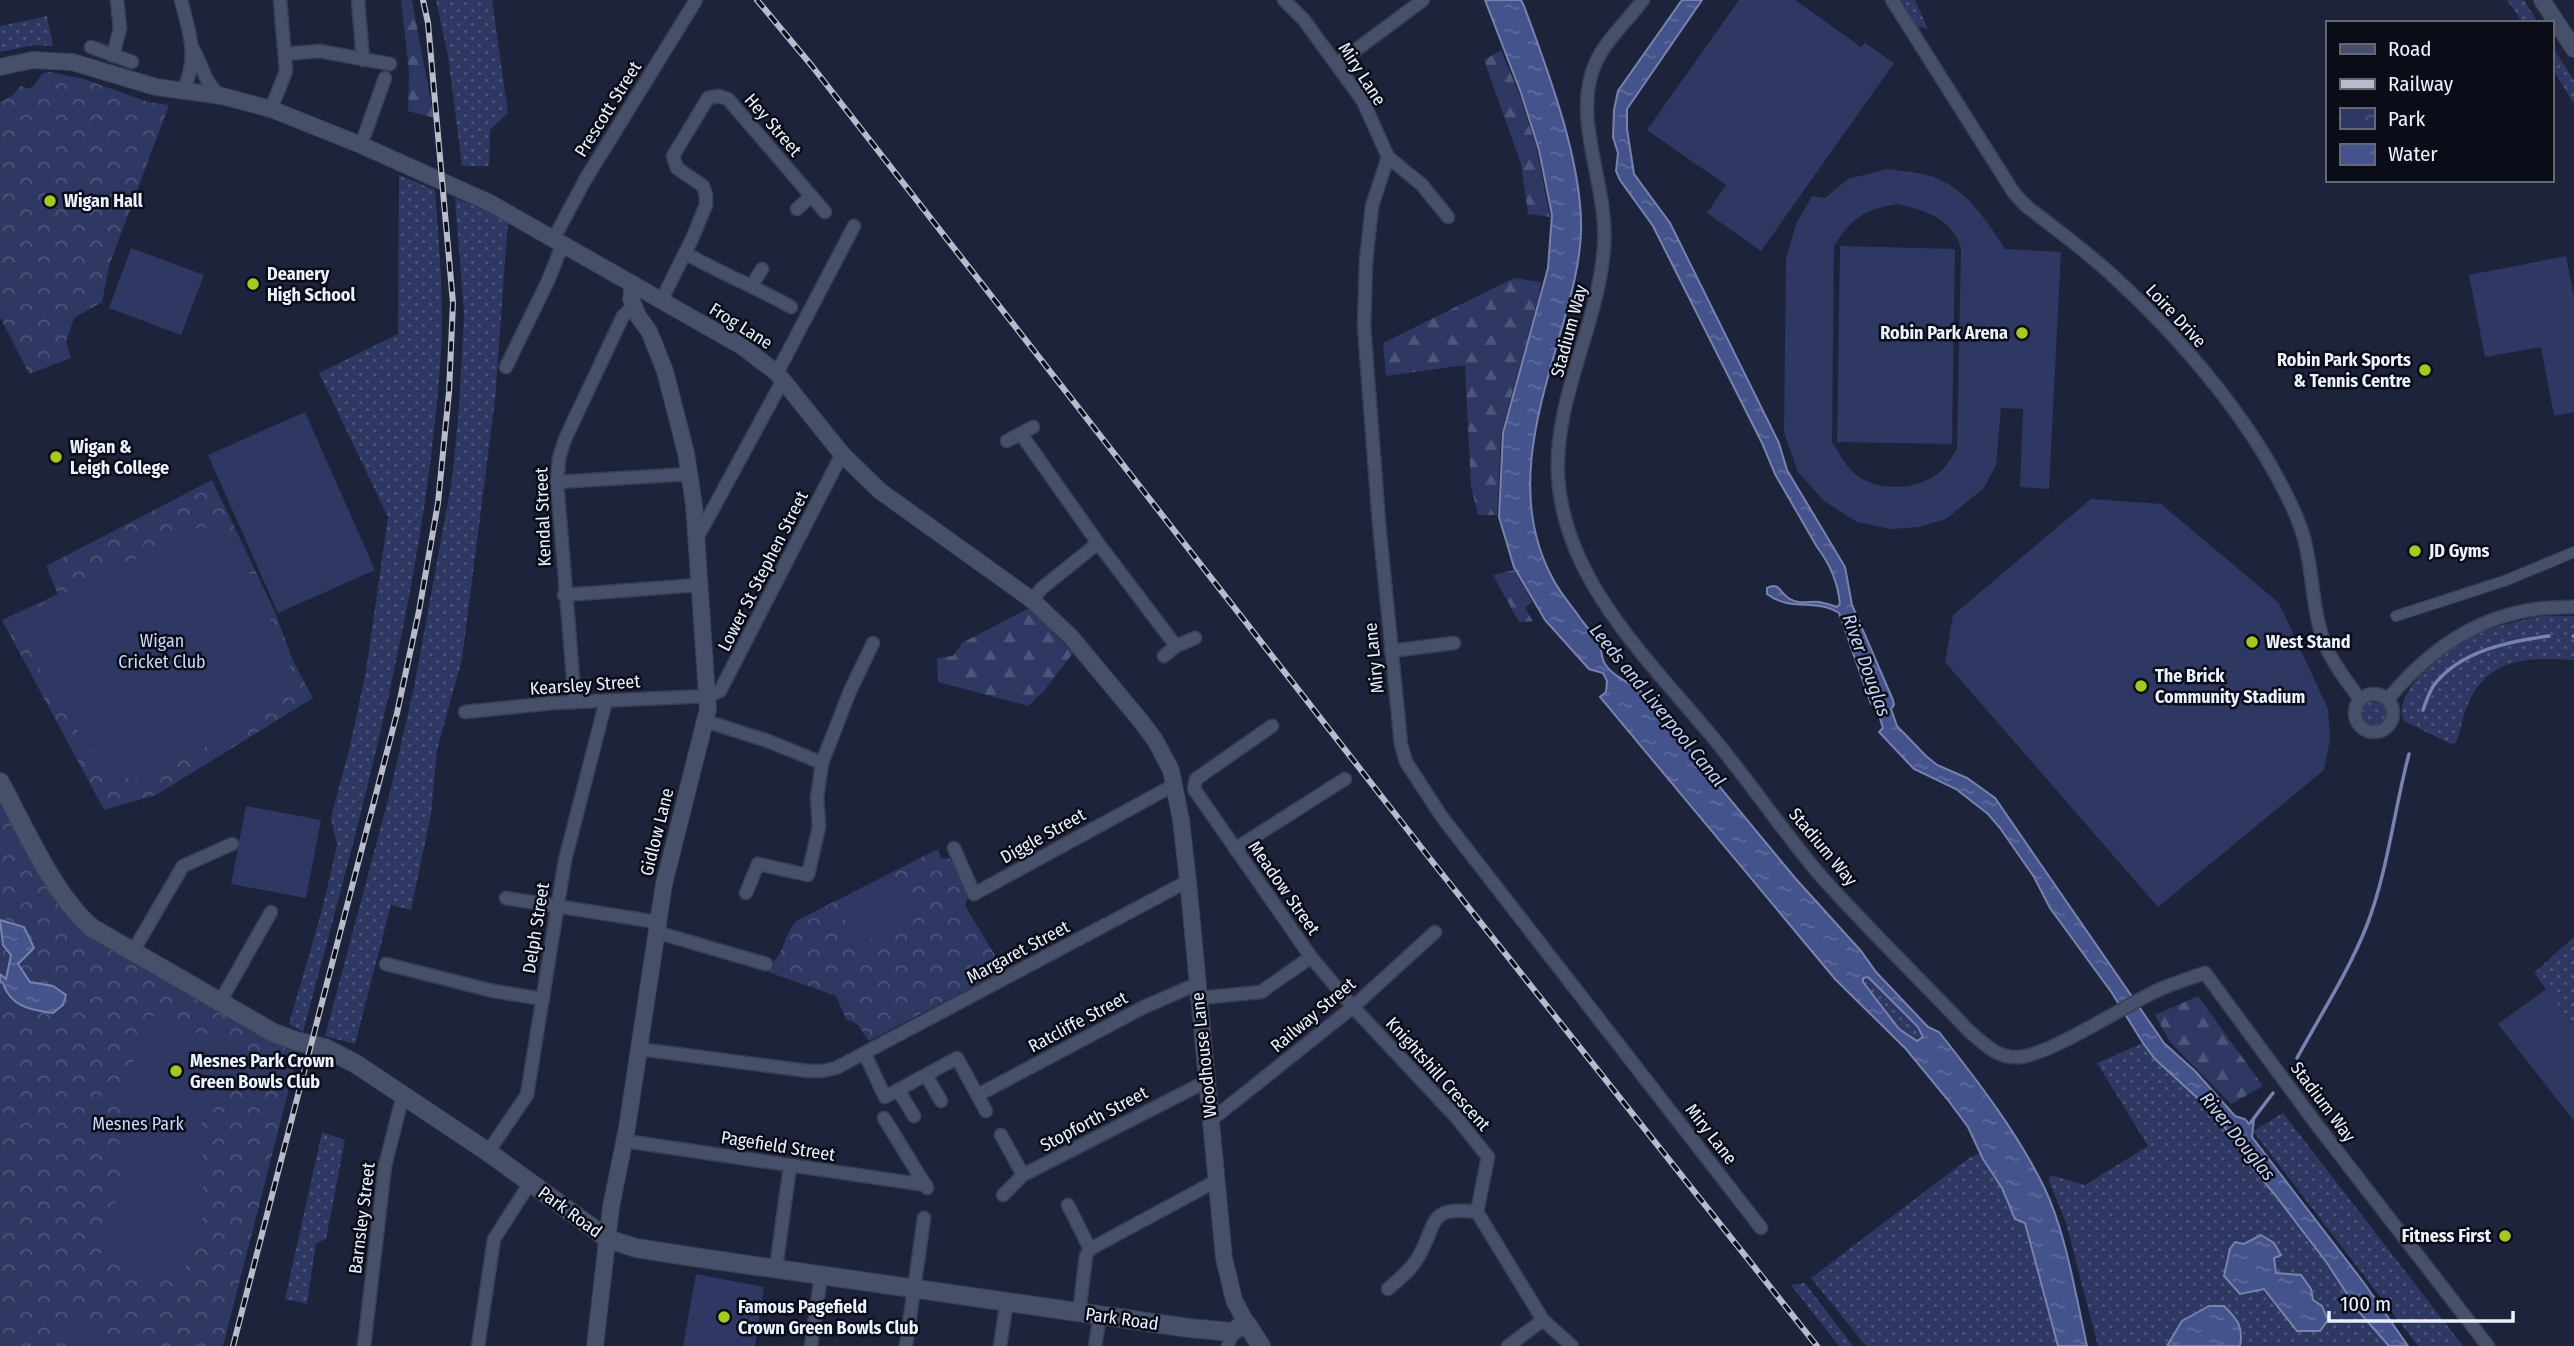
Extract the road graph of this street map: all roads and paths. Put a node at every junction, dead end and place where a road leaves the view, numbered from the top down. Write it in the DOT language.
graph roads {
  1 [pos="117,0"];
  2 [pos="181,0"];
  3 [pos="280,0"];
  4 [pos="358,0"];
  5 [pos="696,0"];
  6 [pos="1284,0"];
  7 [pos="1423,0"];
  8 [pos="1643,0"];
  9 [pos="1892,0"];
  10 [pos="2542,0"];
  11 [pos="91,47"];
  12 [pos="193,48"];
  13 [pos="2574,50"];
  14 [pos="285,54"];
  15 [pos="113,56"];
  16 [pos="363,60"];
  17 [pos="132,62"];
  18 [pos="390,64"];
  19 [pos="1337,64"];
  20 [pos="0,66"];
  21 [pos="385,79"];
  22 [pos="183,91"];
  23 [pos="222,96"];
  24 [pos="271,109"];
  25 [pos="361,145"];
  26 [pos="1388,157"];
  27 [pos="811,196"];
  28 [pos="797,209"];
  29 [pos="825,212"];
  30 [pos="1448,217"];
  31 [pos="855,226"];
  32 [pos="559,240"];
  33 [pos="685,253"];
  34 [pos="761,269"];
  35 [pos="634,284"];
  36 [pos="752,285"];
  37 [pos="657,298"];
  38 [pos="634,306"];
  39 [pos="791,307"];
  40 [pos="649,331"];
  41 [pos="506,367"];
  42 [pos="780,376"];
  43 [pos="1033,427"];
  44 [pos="1021,435"];
  45 [pos="1007,441"];
  46 [pos="842,454"];
  47 [pos="690,474"];
  48 [pos="556,482"];
  49 [pos="695,541"];
  50 [pos="1098,543"];
  51 [pos="2574,552"];
  52 [pos="699,585"];
  53 [pos="564,595"];
  54 [pos="1032,600"];
  55 [pos="2574,607"];
  56 [pos="2396,616"];
  57 [pos="1195,638"];
  58 [pos="873,643"];
  59 [pos="1454,643"];
  60 [pos="1176,646"];
  61 [pos="1391,651"];
  62 [pos="1164,656"];
  63 [pos="708,695"];
  64 [pos="2388,699"];
  65 [pos="2360,700"];
  66 [pos="606,701"];
  67 [pos="575,702"];
  68 [pos="465,712"];
  69 [pos="705,721"];
  70 [pos="1272,726"];
  71 [pos="1165,757"];
  72 [pos="822,764"];
  73 [pos="1345,779"];
  74 [pos="0,782"];
  75 [pos="1174,785"];
  76 [pos="232,844"];
  77 [pos="954,848"];
  78 [pos="1235,849"];
  79 [pos="1188,881"];
  80 [pos="746,893"];
  81 [pos="506,898"];
  82 [pos="557,905"];
  83 [pos="271,912"];
  84 [pos="657,927"];
  85 [pos="1435,932"];
  86 [pos="132,953"];
  87 [pos="1311,957"];
  88 [pos="386,964"];
  89 [pos="766,964"];
  90 [pos="1198,991"];
  91 [pos="543,999"];
  92 [pos="220,1002"];
  93 [pos="1353,1007"];
  94 [pos="639,1049"];
  95 [pos="865,1054"];
  96 [pos="926,1074"];
  97 [pos="1207,1082"];
  98 [pos="898,1090"];
  99 [pos="403,1095"];
  100 [pos="978,1095"];
  101 [pos="941,1101"];
  102 [pos="986,1111"];
  103 [pos="914,1116"];
  104 [pos="884,1118"];
  105 [pos="1210,1121"];
  106 [pos="1001,1135"];
  107 [pos="625,1142"];
  108 [pos="488,1152"];
  109 [pos="790,1166"];
  110 [pos="1023,1175"];
  111 [pos="1216,1181"];
  112 [pos="530,1183"];
  113 [pos="1003,1195"];
  114 [pos="1068,1205"];
  115 [pos="1477,1212"];
  116 [pos="924,1218"];
  117 [pos="1761,1228"];
  118 [pos="608,1239"];
  119 [pos="1090,1249"];
  120 [pos="776,1268"];
  121 [pos="821,1276"];
  122 [pos="915,1289"];
  123 [pos="1388,1289"];
  124 [pos="1007,1301"];
  125 [pos="1079,1312"];
  126 [pos="1100,1316"];
  127 [pos="1543,1320"];
  128 [pos="1235,1334"];
  129 [pos="365,1346"];
  130 [pos="478,1346"];
  131 [pos="595,1346"];
  132 [pos="811,1346"];
  133 [pos="906,1346"];
  134 [pos="1000,1346"];
  135 [pos="1095,1346"];
  136 [pos="1261,1346"];
  137 [pos="1508,1346"];
  138 [pos="1572,1346"];
  139 [pos="2488,1346"];
  1 -- 15 [label="street"];
  2 -- 12 [label="street"];
  3 -- 14 [label="street"];
  4 -- 16 [label="street"];
  5 -- 32 [label="street, Prescott Street"];
  6 -- 19 [label="street, Miry Lane"];
  7 -- 19 [label="street"];
  8 -- 139 [label="street, Stadium Way"];
  9 -- 65 [label="street, Loire Drive"];
  10 -- 13 [label="street"];
  11 -- 15 [label="street"];
  12 -- 22 [label="street"];
  12 -- 23 [label="street"];
  14 -- 16 [label="street"];
  14 -- 24 [label="street"];
  15 -- 17 [label="street"];
  16 -- 18 [label="street"];
  19 -- 26 [label="street, Miry Lane"];
  20 -- 22 [label="street, Frog Lane"];
  21 -- 25 [label="street"];
  22 -- 23 [label="street, Frog Lane"];
  23 -- 24 [label="street, Frog Lane"];
  24 -- 25 [label="street, Frog Lane"];
  25 -- 32 [label="street, Frog Lane"];
  26 -- 30 [label="street"];
  26 -- 61 [label="street, Miry Lane"];
  27 -- 28 [label="street"];
  27 -- 29 [label="street, Hey Street"];
  27 -- 33 [label="street, Hey Street"];
  31 -- 42 [label="street"];
  32 -- 35 [label="street, Frog Lane"];
  32 -- 41 [label="street, Prescott Street"];
  33 -- 36 [label="street"];
  33 -- 37 [label="street"];
  34 -- 36 [label="street"];
  35 -- 37 [label="street, Frog Lane"];
  35 -- 38 [label="street"];
  36 -- 39 [label="street"];
  37 -- 40 [label="street, Gidlow Lane"];
  37 -- 42 [label="street, Frog Lane"];
  38 -- 40 [label="street, Gidlow Lane"];
  38 -- 48 [label="street, Kendal Street"];
  40 -- 47 [label="street, Gidlow Lane"];
  42 -- 46 [label="street, Frog Lane"];
  42 -- 49 [label="street"];
  43 -- 44 [label="street"];
  44 -- 45 [label="street"];
  44 -- 50 [label="street"];
  46 -- 54 [label="street, Frog Lane"];
  46 -- 63 [label="street, Lower St Stephen Street"];
  47 -- 48 [label="street"];
  47 -- 49 [label="street, Gidlow Lane"];
  48 -- 53 [label="street, Kendal Street"];
  49 -- 52 [label="street, Gidlow Lane"];
  50 -- 54 [label="street"];
  50 -- 60 [label="street"];
  51 -- 56 [label="street"];
  52 -- 53 [label="street"];
  52 -- 63 [label="street, Gidlow Lane"];
  53 -- 67 [label="street, Kendal Street"];
  54 -- 71 [label="street, Frog Lane"];
  55 -- 64 [label="street"];
  57 -- 60 [label="street"];
  58 -- 72 [label="street"];
  59 -- 61 [label="street"];
  60 -- 62 [label="street"];
  61 -- 117 [label="street, Miry Lane"];
  63 -- 66 [label="street, Kearsley Street"];
  63 -- 69 [label="street, Gidlow Lane"];
  64 -- 65 [label="street"];
  64 -- 65 [label="street"];
  66 -- 67 [label="street, Kearsley Street"];
  66 -- 82 [label="street, Delph Street"];
  67 -- 68 [label="street, Kearsley Street"];
  69 -- 72 [label="street"];
  69 -- 84 [label="street, Gidlow Lane"];
  70 -- 78 [label="street, Meadow Street"];
  71 -- 75 [label="street, Woodhouse Lane"];
  72 -- 80 [label="street"];
  73 -- 78 [label="street"];
  74 -- 86 [label="main road, Park Road"];
  75 -- 77 [label="street, Diggle Street"];
  75 -- 79 [label="street, Woodhouse Lane"];
  76 -- 86 [label="street"];
  78 -- 87 [label="street, Meadow Street"];
  79 -- 90 [label="street, Woodhouse Lane"];
  79 -- 95 [label="street, Margaret Street"];
  81 -- 82 [label="street"];
  82 -- 84 [label="street"];
  82 -- 91 [label="street, Delph Street"];
  83 -- 92 [label="street"];
  84 -- 89 [label="street"];
  84 -- 94 [label="street, Gidlow Lane"];
  85 -- 93 [label="street, Railway Street"];
  86 -- 92 [label="main road, Park Road"];
  87 -- 90 [label="street, Ratcliffe Street"];
  87 -- 93 [label="street, Meadow Street"];
  88 -- 91 [label="street"];
  90 -- 97 [label="street, Woodhouse Lane"];
  90 -- 100 [label="street, Ratcliffe Street"];
  91 -- 108 [label="street, Delph Street"];
  92 -- 99 [label="main road, Park Road"];
  93 -- 105 [label="street, Railway Street"];
  93 -- 115 [label="street, Knightshill Crescent"];
  94 -- 95 [label="street, Margaret Street"];
  94 -- 107 [label="street, Gidlow Lane"];
  95 -- 98 [label="street"];
  96 -- 98 [label="street"];
  96 -- 100 [label="street"];
  96 -- 101 [label="street"];
  97 -- 105 [label="street, Woodhouse Lane"];
  97 -- 110 [label="street, Stopforth Street"];
  98 -- 103 [label="street"];
  99 -- 108 [label="main road, Park Road"];
  99 -- 129 [label="street, Barnsley Street"];
  100 -- 102 [label="street"];
  104 -- 109 [label="street, Pagefield Street"];
  105 -- 111 [label="street, Woodhouse Lane"];
  106 -- 110 [label="street"];
  107 -- 109 [label="street, Pagefield Street"];
  107 -- 118 [label="street, Gidlow Lane"];
  108 -- 112 [label="main road, Park Road"];
  109 -- 120 [label="street"];
  110 -- 113 [label="street, Stopforth Street"];
  111 -- 119 [label="street"];
  111 -- 128 [label="street, Woodhouse Lane"];
  112 -- 118 [label="main road, Park Road"];
  112 -- 130 [label="street"];
  114 -- 119 [label="street"];
  115 -- 123 [label="street"];
  115 -- 127 [label="street"];
  116 -- 122 [label="street"];
  118 -- 120 [label="main road, Park Road"];
  118 -- 131 [label="street, Gidlow Lane"];
  119 -- 125 [label="street"];
  120 -- 121 [label="main road, Park Road"];
  121 -- 122 [label="main road, Park Road"];
  121 -- 132 [label="street"];
  122 -- 124 [label="main road, Park Road"];
  122 -- 133 [label="street"];
  124 -- 125 [label="main road, Park Road"];
  124 -- 134 [label="street"];
  125 -- 126 [label="main road, Park Road"];
  126 -- 128 [label="main road, Park Road"];
  126 -- 135 [label="street"];
  127 -- 137 [label="street"];
  127 -- 138 [label="street"];
  128 -- 136 [label="main road, Woodhouse Lane"];
}
